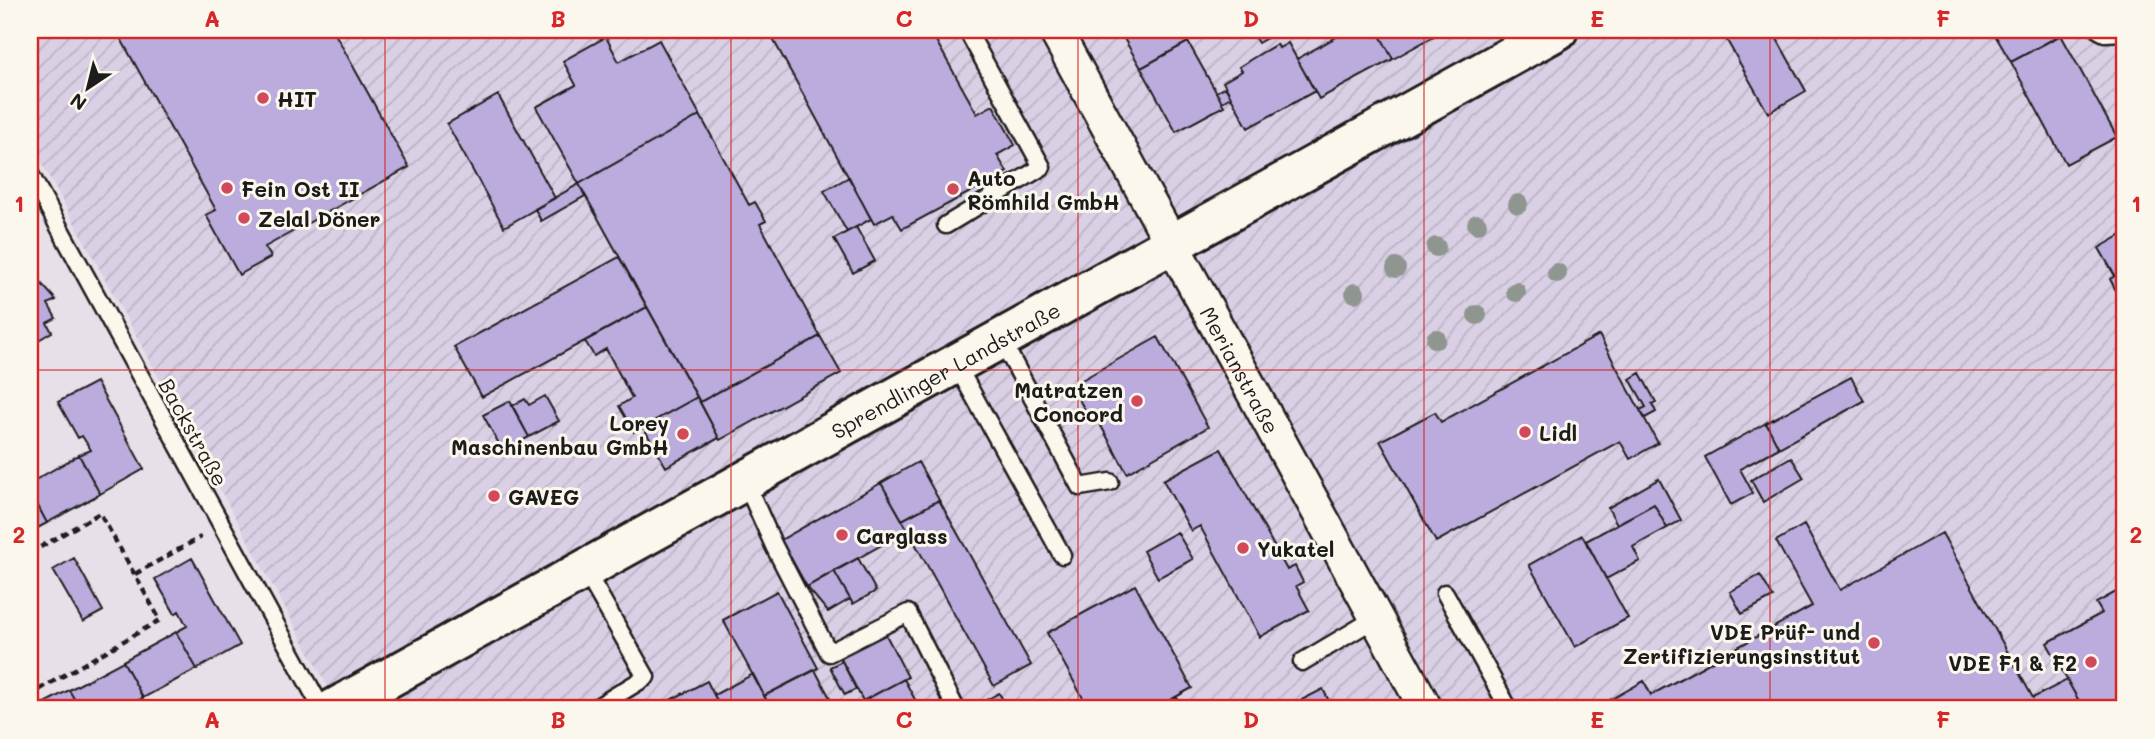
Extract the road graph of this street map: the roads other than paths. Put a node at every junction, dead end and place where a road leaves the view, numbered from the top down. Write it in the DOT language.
graph roads {
  1 [pos="967,30"];
  2 [pos="1055,30"];
  3 [pos="1558,30"];
  4 [pos="2099,30"];
  5 [pos="2125,33"];
  6 [pos="30,174"];
  7 [pos="946,225"];
  8 [pos="1172,244"];
  9 [pos="1001,339"];
  10 [pos="956,364"];
  11 [pos="745,481"];
  12 [pos="1110,482"];
  13 [pos="1062,555"];
  14 [pos="584,570"];
  15 [pos="1445,593"];
  16 [pos="1376,618"];
  17 [pos="1302,662"];
  18 [pos="322,709"];
  19 [pos="333,709"];
  20 [pos="594,709"];
  21 [pos="956,709"];
  22 [pos="1426,709"];
  23 [pos="1509,709"];
  1 -- 7 [label="lane"];
  2 -- 8 [label="street, Merianstraße"];
  3 -- 8 [label="main road, Sprendlinger Landstraße"];
  4 -- 5 [label="lane"];
  6 -- 18 [label="lane, Backstraße"];
  8 -- 9 [label="main road, Sprendlinger Landstraße"];
  8 -- 16 [label="street, Merianstraße"];
  9 -- 10 [label="main road, Sprendlinger Landstraße"];
  9 -- 12 [label="lane"];
  10 -- 11 [label="main road, Sprendlinger Landstraße"];
  10 -- 13 [label="lane"];
  11 -- 14 [label="main road, Sprendlinger Landstraße"];
  11 -- 21 [label="lane"];
  14 -- 19 [label="main road, Sprendlinger Landstraße"];
  14 -- 20 [label="lane"];
  15 -- 23 [label="lane"];
  16 -- 17 [label="lane"];
  16 -- 22 [label="street, Merianstraße"];
}
